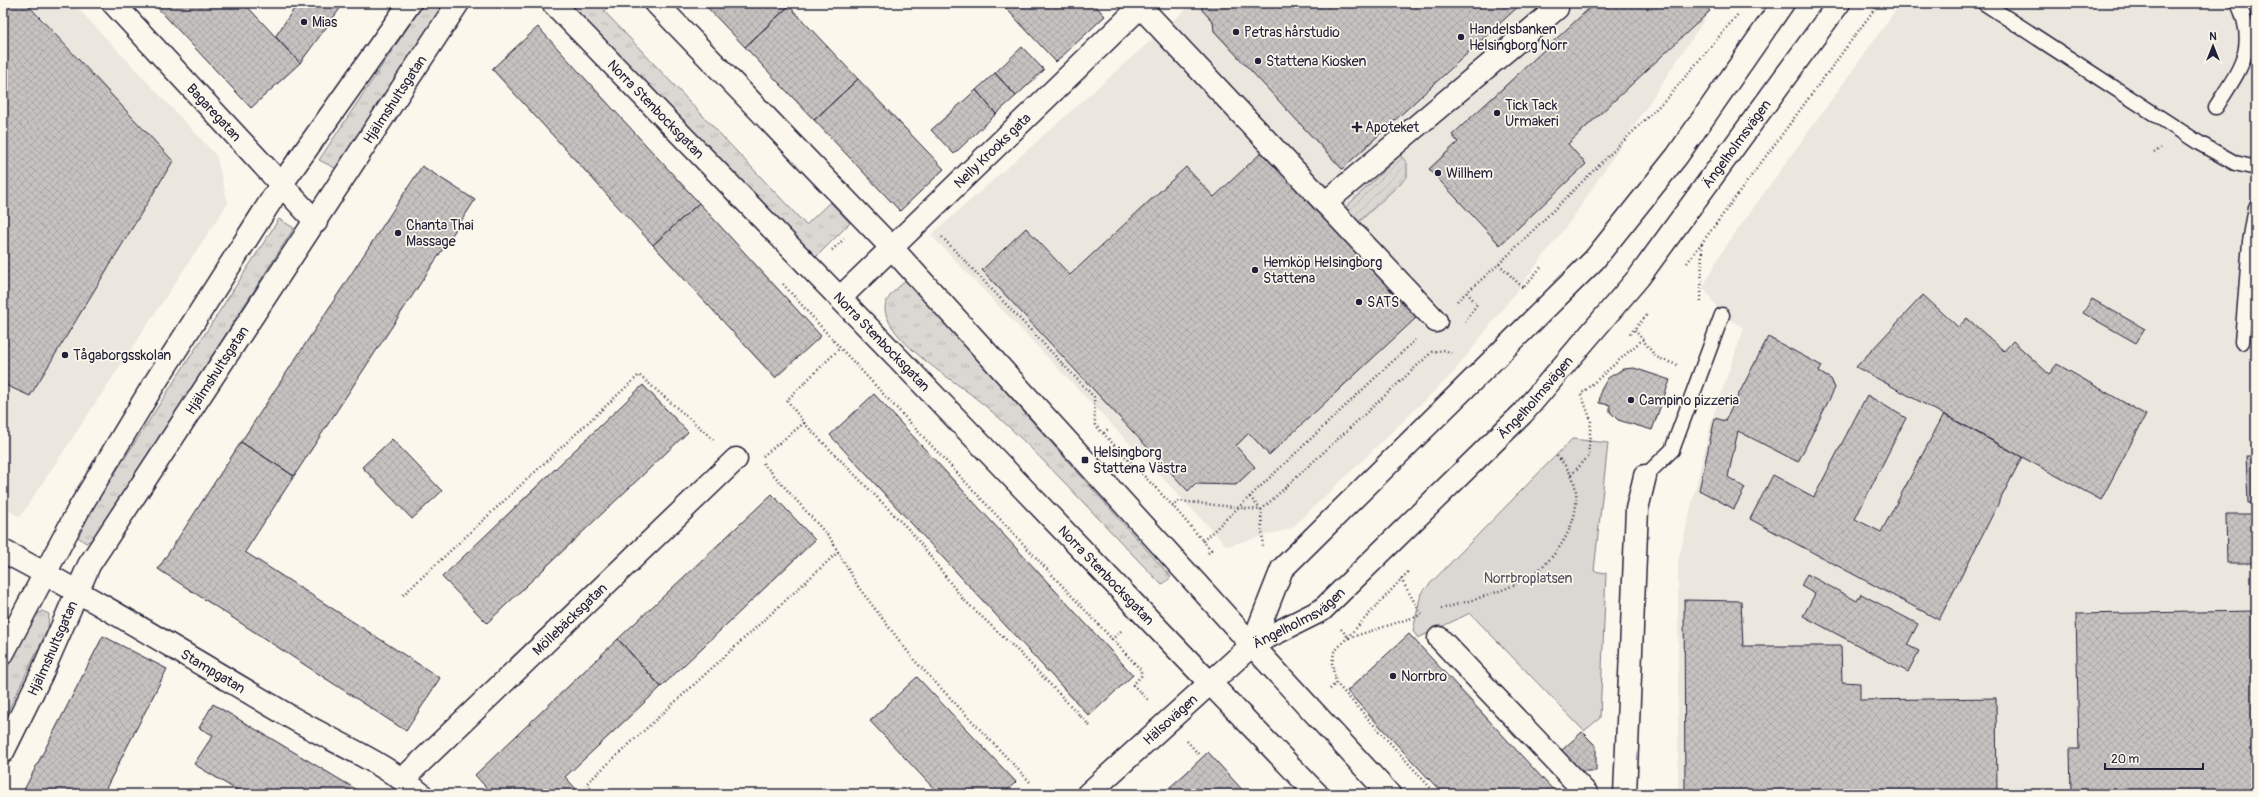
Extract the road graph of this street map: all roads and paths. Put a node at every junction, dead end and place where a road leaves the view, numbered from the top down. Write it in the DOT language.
graph roads {
  1 [pos="113,3"];
  2 [pos="410,3"];
  3 [pos="458,3"];
  4 [pos="491,3"];
  5 [pos="502,3"];
  6 [pos="553,3"];
  7 [pos="656,3"];
  8 [pos="1552,3"];
  9 [pos="1783,3"];
  10 [pos="1839,3"];
  11 [pos="1879,3"];
  12 [pos="1984,3"];
  13 [pos="2238,3"];
  14 [pos="1142,5"];
  15 [pos="1742,9"];
  16 [pos="2216,107"];
  17 [pos="2256,168"];
  18 [pos="281,185"];
  19 [pos="1325,203"];
  20 [pos="2256,207"];
  21 [pos="865,220"];
  22 [pos="316,222"];
  23 [pos="891,247"];
  24 [pos="1499,264"];
  25 [pos="1542,266"];
  26 [pos="811,269"];
  27 [pos="789,290"];
  28 [pos="1466,293"];
  29 [pos="840,298"];
  30 [pos="1701,305"];
  31 [pos="1471,312"];
  32 [pos="1722,315"];
  33 [pos="1436,321"];
  34 [pos="1635,330"];
  35 [pos="828,335"];
  36 [pos="1643,339"];
  37 [pos="2242,342"];
  38 [pos="840,348"];
  39 [pos="1451,353"];
  40 [pos="1701,375"];
  41 [pos="804,423"];
  42 [pos="1095,425"];
  43 [pos="1109,428"];
  44 [pos="1104,433"];
  45 [pos="1099,438"];
  46 [pos="1556,455"];
  47 [pos="736,459"];
  48 [pos="1571,475"];
  49 [pos="1645,476"];
  50 [pos="1250,496"];
  51 [pos="1172,507"];
  52 [pos="1237,507"];
  53 [pos="1261,510"];
  54 [pos="1203,541"];
  55 [pos="1264,550"];
  56 [pos="3,551"];
  57 [pos="838,552"];
  58 [pos="1205,555"];
  59 [pos="1408,572"];
  60 [pos="45,573"];
  61 [pos="1401,579"];
  62 [pos="78,591"];
  63 [pos="402,594"];
  64 [pos="1436,610"];
  65 [pos="1429,612"];
  66 [pos="1422,615"];
  67 [pos="1338,626"];
  68 [pos="1349,638"];
  69 [pos="1439,638"];
  70 [pos="1112,639"];
  71 [pos="1252,645"];
  72 [pos="3,653"];
  73 [pos="1209,682"];
  74 [pos="1336,683"];
  75 [pos="1310,707"];
  76 [pos="1090,726"];
  77 [pos="3,752"];
  78 [pos="403,779"];
  79 [pos="1030,782"];
  80 [pos="421,794"];
  81 [pos="596,794"];
  82 [pos="1088,794"];
  83 [pos="1318,794"];
  84 [pos="1389,794"];
  85 [pos="1436,794"];
  86 [pos="1587,794"];
  87 [pos="1626,794"];
  1 -- 18 [label="street, Bagaregatan"];
  2 -- 18 [label="street"];
  3 -- 22 [label="street, Hjälmshultsgatan"];
  4 -- 5 [label="path"];
  6 -- 26 [label="street, Norra Stenbocksgatan"];
  7 -- 21 [label="street"];
  8 -- 19 [label="street"];
  9 -- 71 [label="street, Ängelholmsvägen"];
  10 -- 71 [label="street, Ängelholmsvägen"];
  11 -- 30 [label="path"];
  12 -- 17 [label="lane"];
  13 -- 16 [label="lane"];
  14 -- 19 [label="street"];
  14 -- 23 [label="street, Nelly Krooks gata"];
  15 -- 24 [label="path"];
  18 -- 22 [label="street, Bagaregatan"];
  18 -- 60 [label="street"];
  19 -- 33 [label="street"];
  20 -- 37 [label="lane"];
  21 -- 23 [label="street"];
  21 -- 26 [label="path"];
  22 -- 62 [label="street, Hjälmshultsgatan"];
  23 -- 29 [label="street, Nelly Krooks gata"];
  23 -- 71 [label="street"];
  24 -- 25 [label="path"];
  24 -- 28 [label="path"];
  26 -- 27 [label="path"];
  26 -- 29 [label="street, Norra Stenbocksgatan"];
  28 -- 31 [label="path"];
  28 -- 33 [label="path"];
  29 -- 73 [label="street, Norra Stenbocksgatan"];
  32 -- 40 [label="lane"];
  33 -- 50 [label="path"];
  34 -- 36 [label="path"];
  35 -- 38 [label="path"];
  36 -- 40 [label="path"];
  36 -- 48 [label="path"];
  38 -- 41 [label="path"];
  38 -- 70 [label="path"];
  39 -- 53 [label="path"];
  40 -- 49 [label="lane"];
  41 -- 57 [label="path"];
  41 -- 76 [label="path"];
  42 -- 44 [label="path"];
  43 -- 44 [label="path"];
  44 -- 45 [label="path"];
  44 -- 51 [label="path"];
  46 -- 48 [label="path"];
  47 -- 63 [label="path"];
  47 -- 78 [label="street, Möllebäcksgatan"];
  48 -- 64 [label="path"];
  49 -- 87 [label="street"];
  50 -- 52 [label="path"];
  50 -- 53 [label="path"];
  51 -- 52 [label="path"];
  51 -- 54 [label="path"];
  52 -- 53 [label="path"];
  52 -- 54 [label="path"];
  53 -- 55 [label="path"];
  54 -- 58 [label="path"];
  56 -- 60 [label="street, Stampgatan"];
  57 -- 79 [label="path"];
  57 -- 81 [label="path"];
  59 -- 61 [label="path"];
  60 -- 62 [label="street, Stampgatan"];
  60 -- 72 [label="street"];
  61 -- 66 [label="path"];
  61 -- 68 [label="path"];
  62 -- 77 [label="street, Hjälmshultsgatan"];
  62 -- 78 [label="street, Stampgatan"];
  65 -- 66 [label="path"];
  66 -- 68 [label="path"];
  67 -- 68 [label="path"];
  68 -- 74 [label="path"];
  69 -- 86 [label="street"];
  71 -- 73 [label="street, Hälsovägen"];
  71 -- 75 [label="street"];
  73 -- 82 [label="street, Hälsovägen"];
  73 -- 83 [label="street, Norra Stenbocksgatan"];
  74 -- 75 [label="path"];
  74 -- 85 [label="path"];
  75 -- 84 [label="street"];
  78 -- 80 [label="street, Stampgatan"];
}
